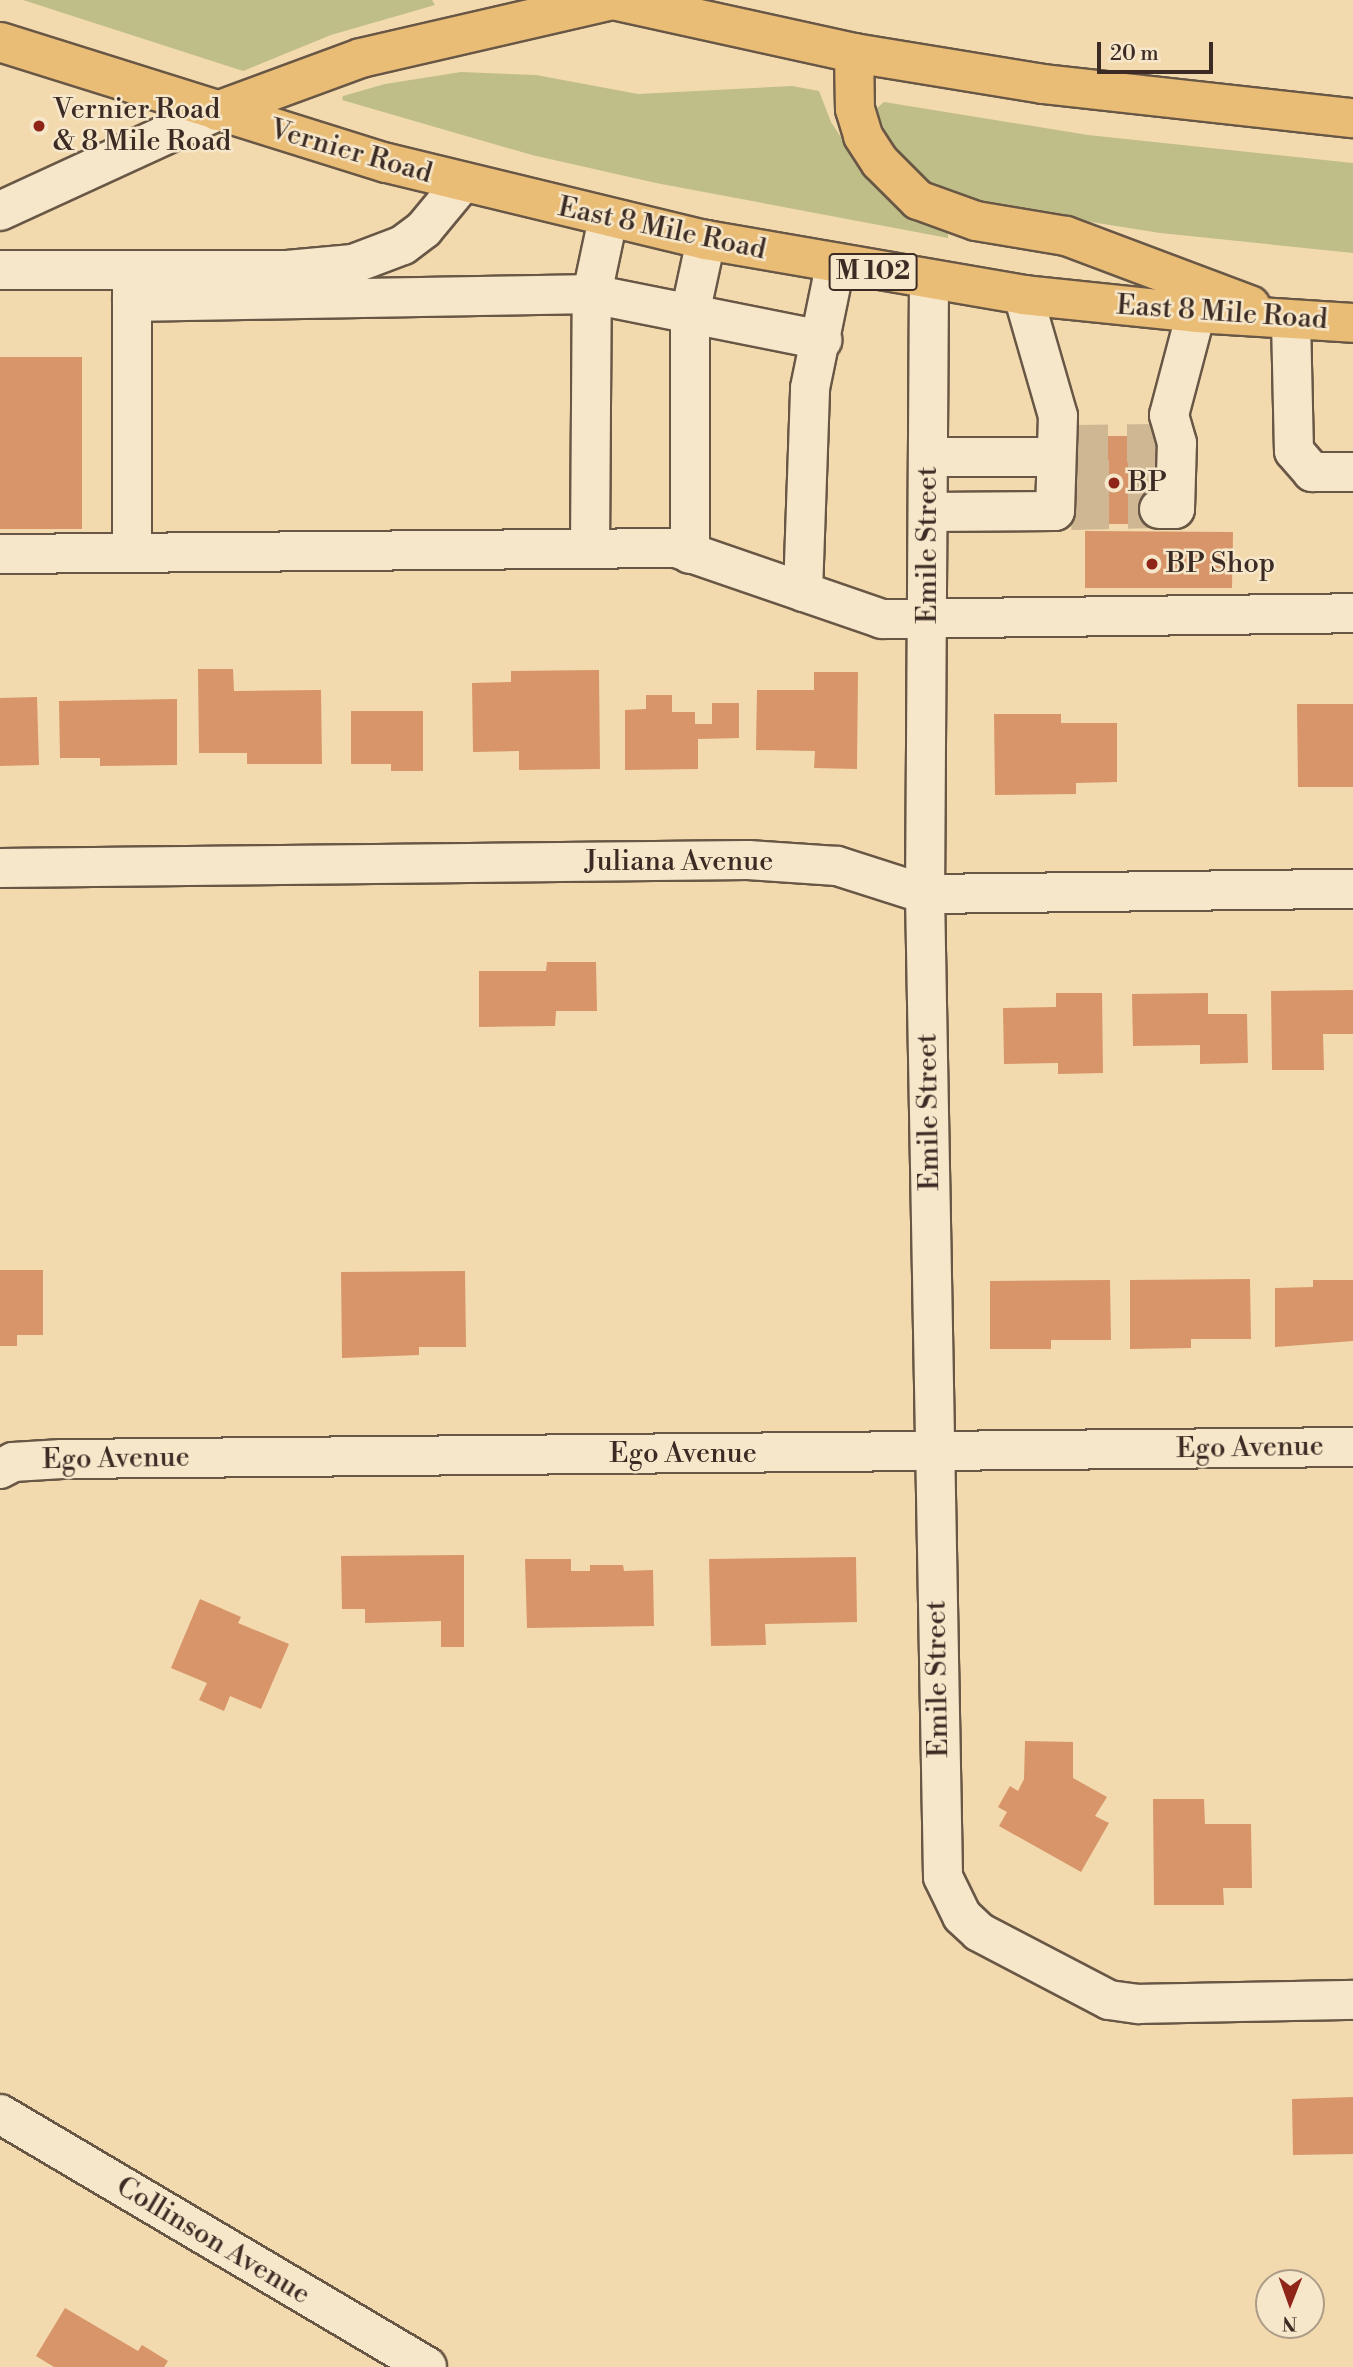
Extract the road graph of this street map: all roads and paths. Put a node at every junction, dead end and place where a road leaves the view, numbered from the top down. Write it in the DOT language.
graph roads {
  1 [pos="612,0"];
  2 [pos="0,42"];
  3 [pos="854,52"];
  4 [pos="217,111"];
  5 [pos="1353,118"];
  6 [pos="462,183"];
  7 [pos="0,211"];
  8 [pos="608,219"];
  9 [pos="706,240"];
  10 [pos="835,266"];
  11 [pos="0,270"];
  12 [pos="929,281"];
  13 [pos="132,286"];
  14 [pos="592,295"];
  15 [pos="1023,295"];
  16 [pos="1196,313"];
  17 [pos="690,314"];
  18 [pos="1292,320"];
  19 [pos="1353,323"];
  20 [pos="822,340"];
  21 [pos="928,457"];
  22 [pos="1166,471"];
  23 [pos="1353,472"];
  24 [pos="1062,475"];
  25 [pos="930,512"];
  26 [pos="590,549"];
  27 [pos="132,553"];
  28 [pos="0,554"];
  29 [pos="690,554"];
  30 [pos="803,592"];
  31 [pos="1353,613"];
  32 [pos="928,618"];
  33 [pos="0,868"];
  34 [pos="1353,889"];
  35 [pos="925,894"];
  36 [pos="1353,1447"];
  37 [pos="936,1452"];
  38 [pos="7,1465"];
  39 [pos="1353,2000"];
  40 [pos="0,2114"];
  41 [pos="427,2367"];
  1 -- 3 [label="highway"];
  1 -- 4 [label="highway"];
  2 -- 4 [label="highway, Vernier Road / M 102"];
  3 -- 5 [label="highway"];
  3 -- 18 [label="highway"];
  4 -- 6 [label="highway, Vernier Road / M 102"];
  4 -- 7 [label="street"];
  6 -- 8 [label="highway, East 8 Mile Road / M 102"];
  6 -- 13 [label="street"];
  8 -- 9 [label="highway, East 8 Mile Road / M 102"];
  8 -- 14 [label="street"];
  9 -- 10 [label="highway, East 8 Mile Road / M 102"];
  9 -- 17 [label="street"];
  10 -- 12 [label="highway, East 8 Mile Road / M 102"];
  10 -- 20 [label="street"];
  11 -- 13 [label="street"];
  12 -- 15 [label="highway, East 8 Mile Road / M 102"];
  12 -- 21 [label="street, Emile Street"];
  13 -- 14 [label="street"];
  13 -- 27 [label="street"];
  14 -- 17 [label="street"];
  14 -- 26 [label="street"];
  15 -- 16 [label="highway, East 8 Mile Road / M 102"];
  15 -- 24 [label="street"];
  16 -- 18 [label="highway, East 8 Mile Road / M 102"];
  16 -- 22 [label="street"];
  17 -- 20 [label="street"];
  17 -- 29 [label="street"];
  18 -- 19 [label="highway, East 8 Mile Road / M 102"];
  18 -- 23 [label="street"];
  20 -- 30 [label="street"];
  21 -- 24 [label="street"];
  21 -- 25 [label="street, Emile Street"];
  24 -- 25 [label="street"];
  25 -- 32 [label="street, Emile Street"];
  26 -- 27 [label="street"];
  26 -- 29 [label="street"];
  27 -- 28 [label="street"];
  29 -- 30 [label="street"];
  30 -- 32 [label="street"];
  31 -- 32 [label="street"];
  32 -- 35 [label="street, Emile Street"];
  33 -- 35 [label="street, Juliana Avenue"];
  34 -- 35 [label="street, Juliana Avenue"];
  35 -- 37 [label="street, Emile Street"];
  36 -- 37 [label="street, Ego Avenue"];
  37 -- 38 [label="street, Ego Avenue"];
  37 -- 39 [label="street, Emile Street"];
  40 -- 41 [label="street, Collinson Avenue"];
}
